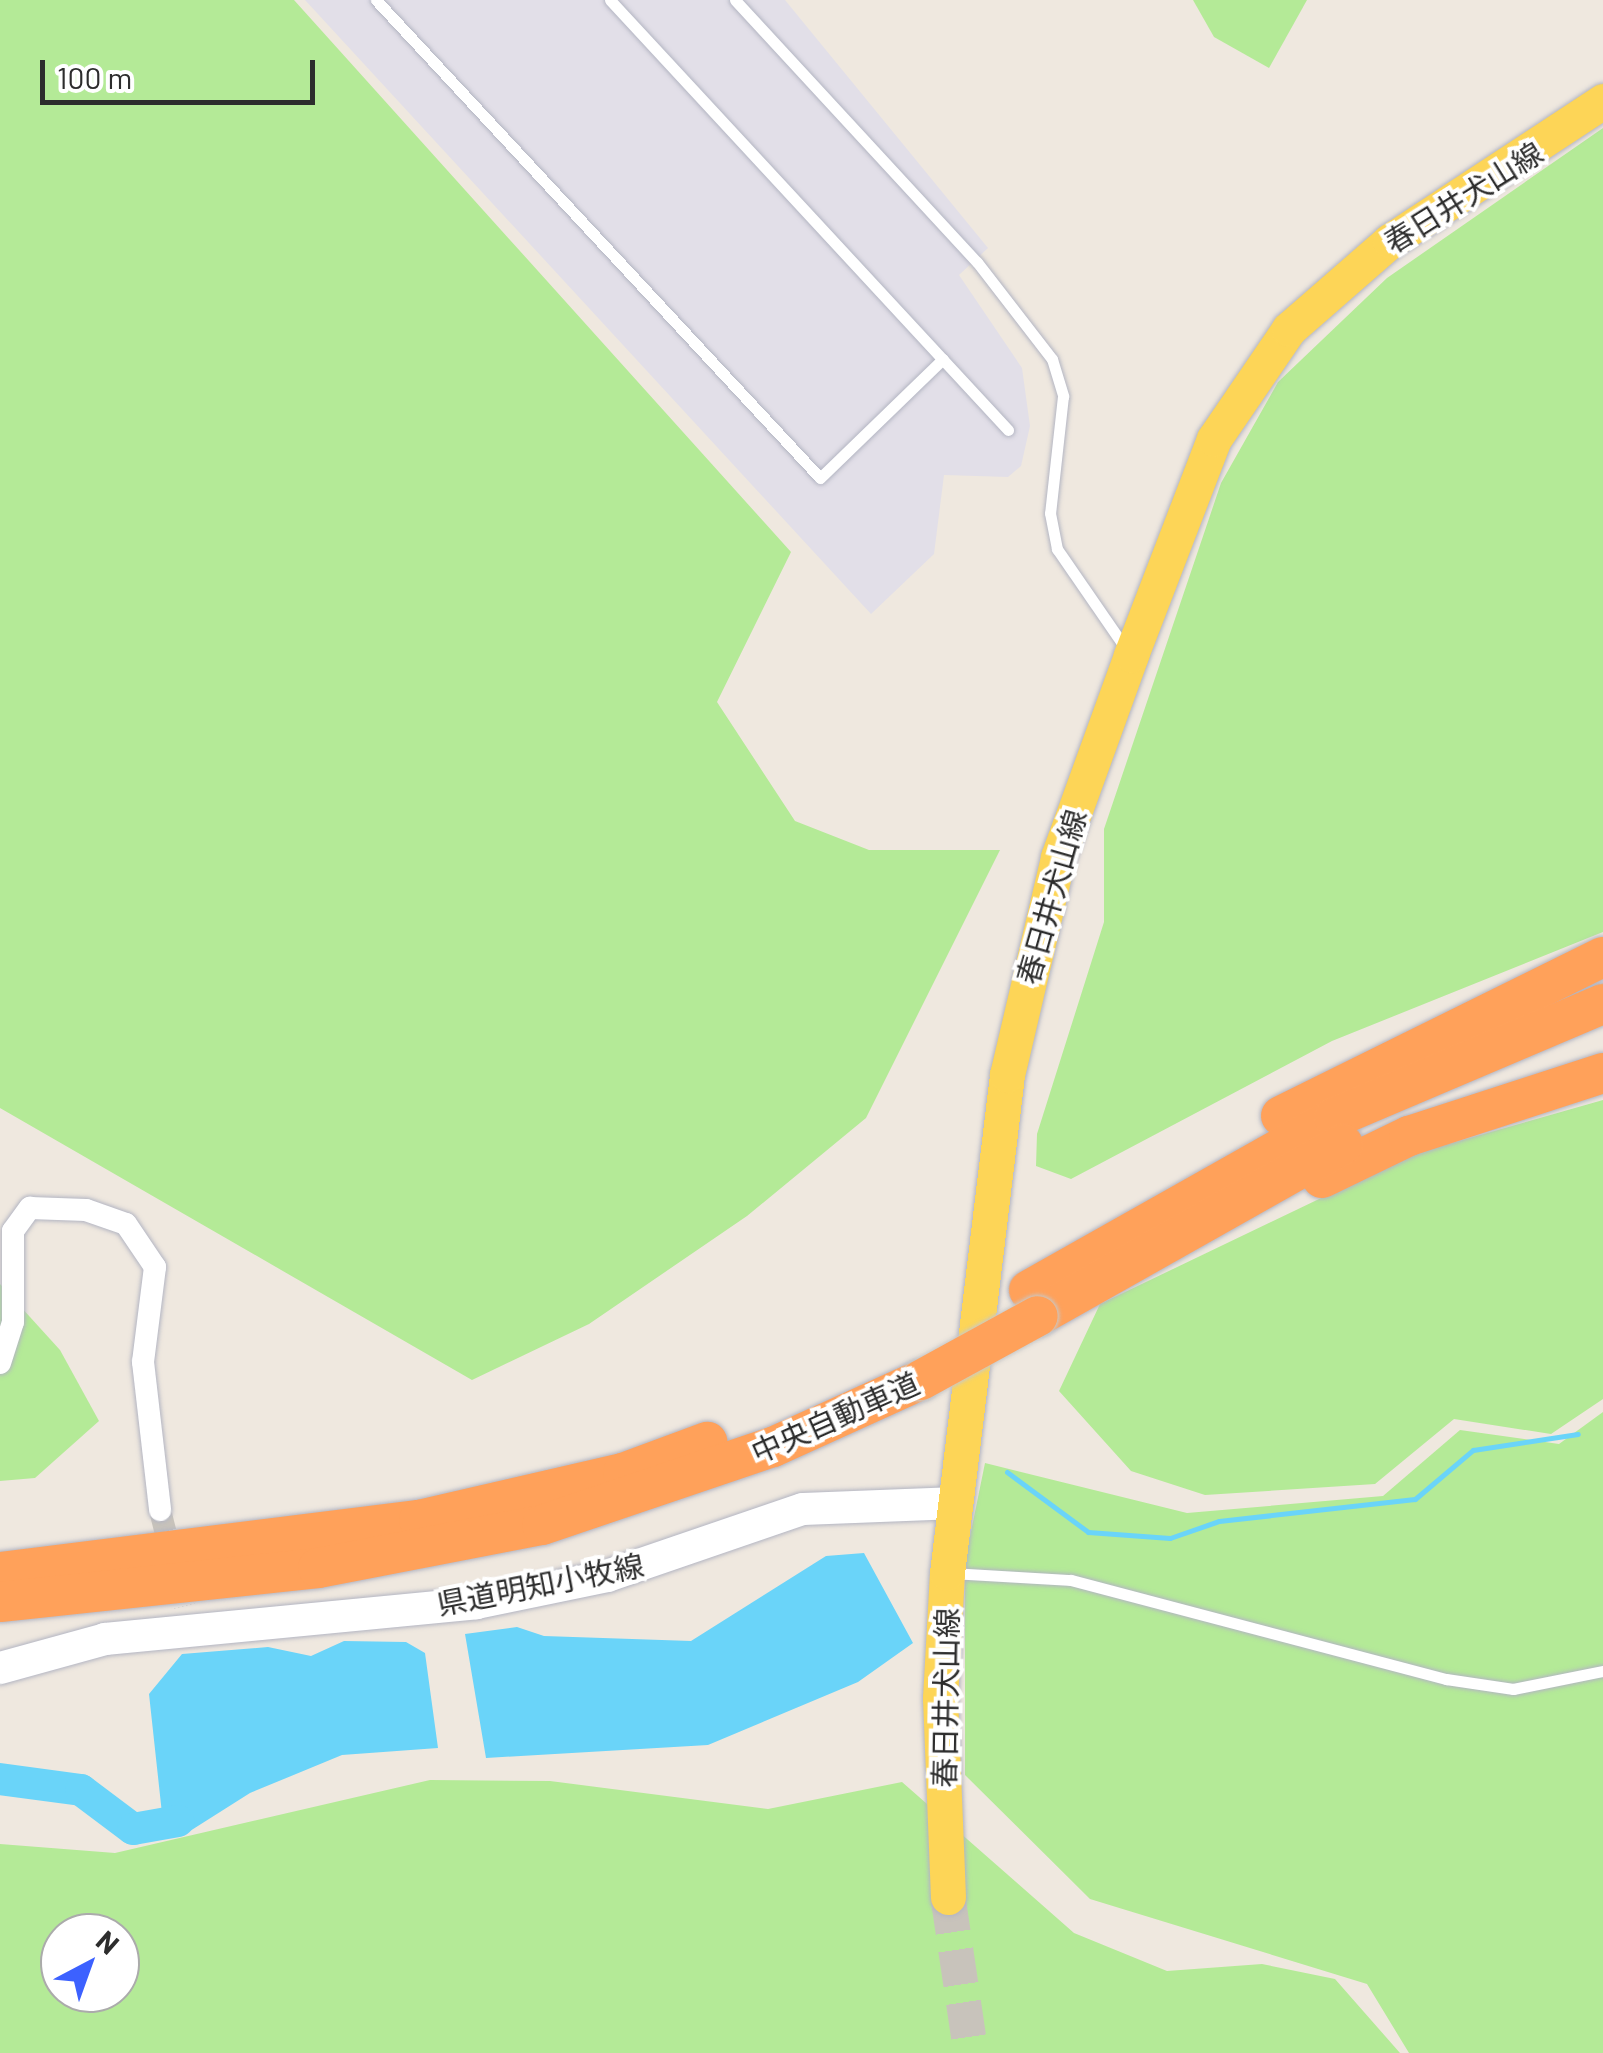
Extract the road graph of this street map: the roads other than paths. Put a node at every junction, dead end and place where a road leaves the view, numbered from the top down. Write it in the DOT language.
graph roads {
  1 [pos="376,0"];
  2 [pos="610,0"];
  3 [pos="736,0"];
  4 [pos="1603,101"];
  5 [pos="943,359"];
  6 [pos="1008,430"];
  7 [pos="1130,655"];
  8 [pos="1603,957"];
  9 [pos="1603,1004"];
  10 [pos="1603,1031"];
  11 [pos="1603,1073"];
  12 [pos="1079,1260"];
  13 [pos="1038,1306"];
  14 [pos="0,1363"];
  15 [pos="920,1366"];
  16 [pos="957,1503"];
  17 [pos="160,1510"];
  18 [pos="0,1572"];
  19 [pos="948,1573"];
  20 [pos="0,1602"];
  21 [pos="0,1668"];
  22 [pos="1603,1671"];
  23 [pos="948,1897"];
  1 -- 5 [label="lane"];
  2 -- 5 [label="lane"];
  3 -- 7 [label="lane"];
  4 -- 7 [label="main road, 春日井犬山線"];
  5 -- 6 [label="lane"];
  7 -- 16 [label="main road, 春日井犬山線"];
  8 -- 12 [label="highway"];
  9 -- 12 [label="highway, 中央自動車道"];
  10 -- 13 [label="highway, 中央自動車道"];
  11 -- 13 [label="highway"];
  12 -- 13 [label="highway, 中央自動車道"];
  13 -- 15 [label="highway, 中央自動車道"];
  14 -- 17 [label="street"];
  15 -- 18 [label="highway, 中央自動車道"];
  15 -- 20 [label="highway, 中央自動車道"];
  16 -- 19 [label="main road, 春日井犬山線"];
  16 -- 21 [label="main road, 県道明知小牧線"];
  19 -- 22 [label="lane"];
  19 -- 23 [label="main road, 春日井犬山線"];
}
